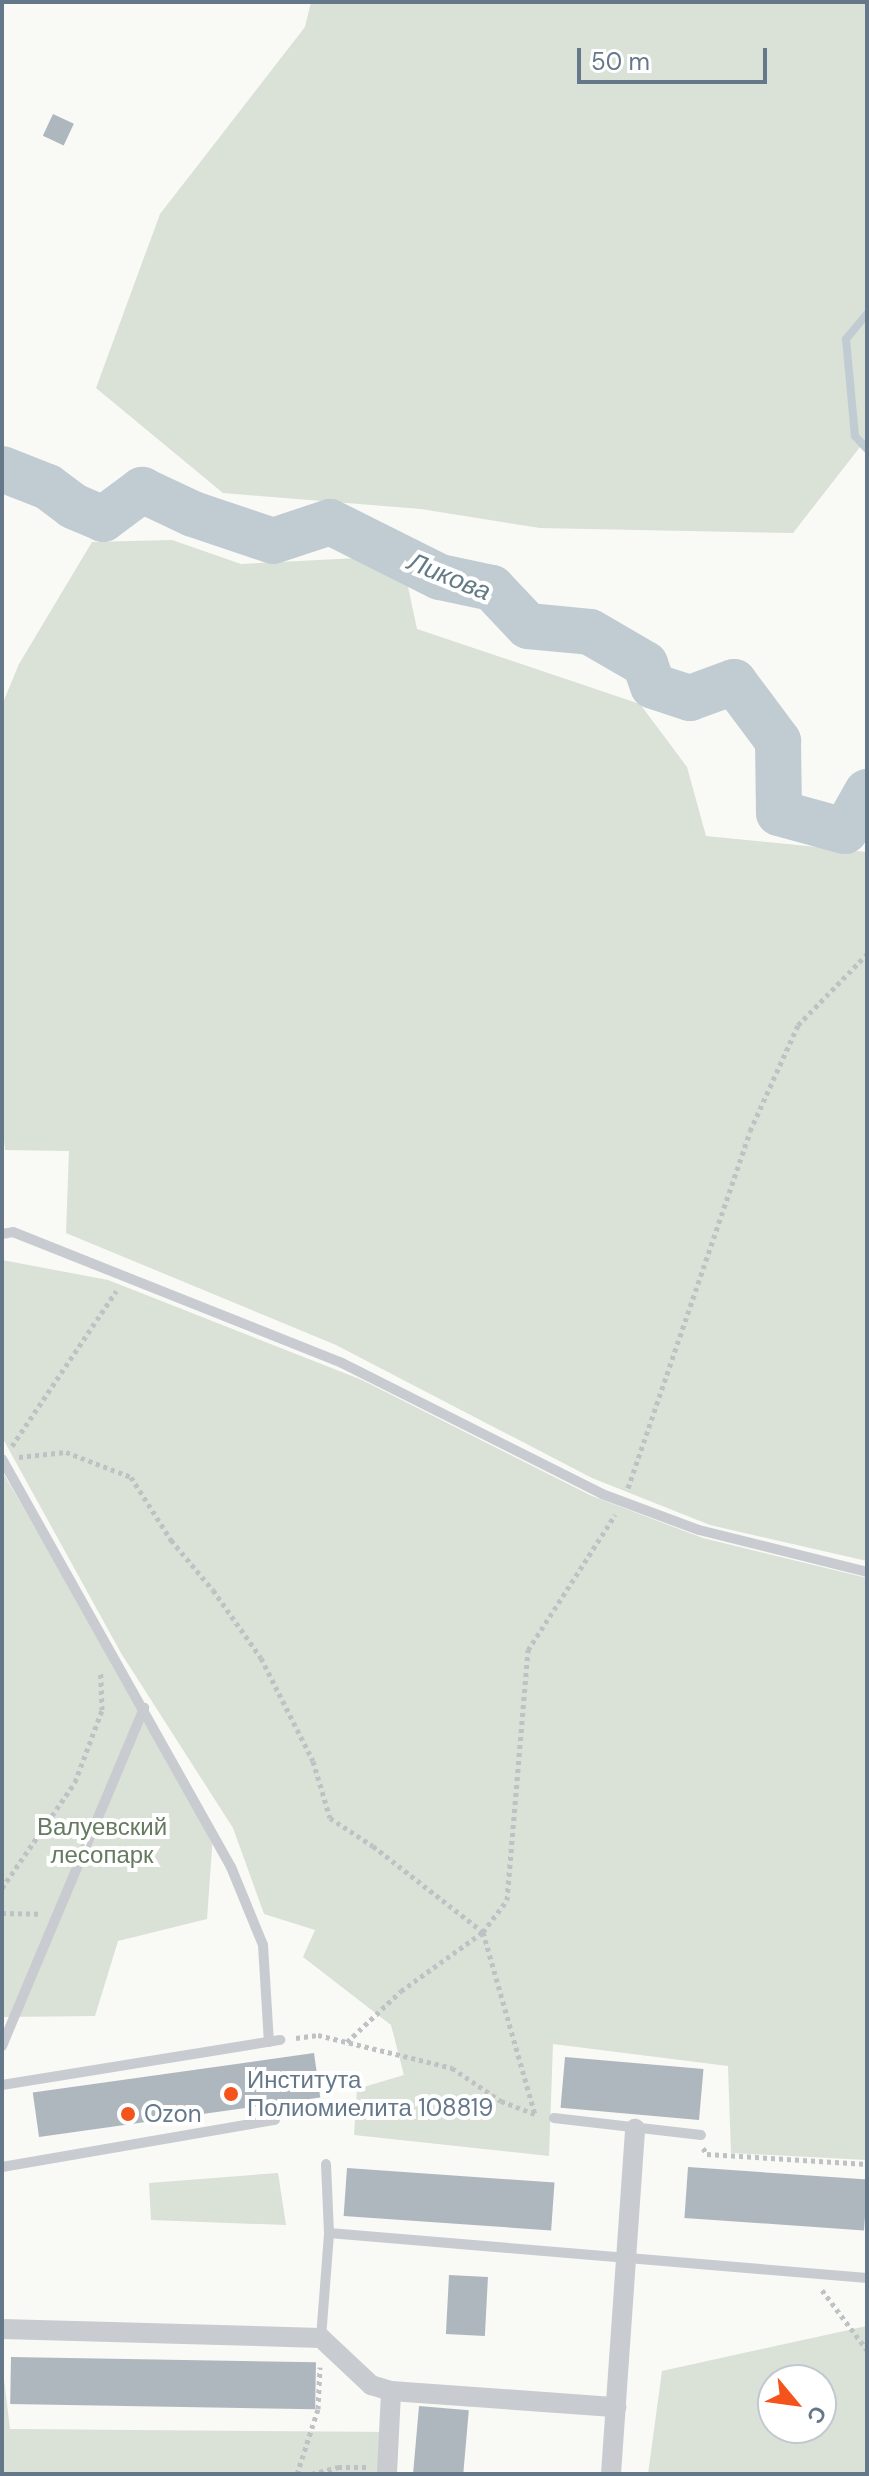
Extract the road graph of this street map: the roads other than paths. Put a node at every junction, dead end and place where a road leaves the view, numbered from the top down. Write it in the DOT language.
graph roads {
  1 [pos="2,1234"];
  2 [pos="2,1459"];
  3 [pos="867,1572"];
  4 [pos="144,1708"];
  5 [pos="2,2046"];
  6 [pos="2,2085"];
  7 [pos="554,2118"];
  8 [pos="275,2120"];
  9 [pos="635,2129"];
  10 [pos="696,2135"];
  11 [pos="326,2164"];
  12 [pos="2,2167"];
  13 [pos="329,2233"];
  14 [pos="626,2259"];
  15 [pos="867,2278"];
  16 [pos="2,2329"];
  17 [pos="321,2338"];
  18 [pos="391,2391"];
  19 [pos="616,2407"];
  20 [pos="387,2470"];
  21 [pos="611,2474"];
  1 -- 3 [label="lane"];
  2 -- 4 [label="lane"];
  4 -- 5 [label="lane"];
  4 -- 6 [label="lane"];
  7 -- 9 [label="lane"];
  8 -- 12 [label="lane"];
  9 -- 10 [label="lane"];
  9 -- 14 [label="street"];
  11 -- 13 [label="lane"];
  13 -- 14 [label="lane"];
  13 -- 17 [label="lane"];
  14 -- 15 [label="lane"];
  14 -- 19 [label="street"];
  16 -- 17 [label="street"];
  17 -- 18 [label="street"];
  18 -- 19 [label="street"];
  18 -- 20 [label="street"];
  19 -- 21 [label="street"];
}
